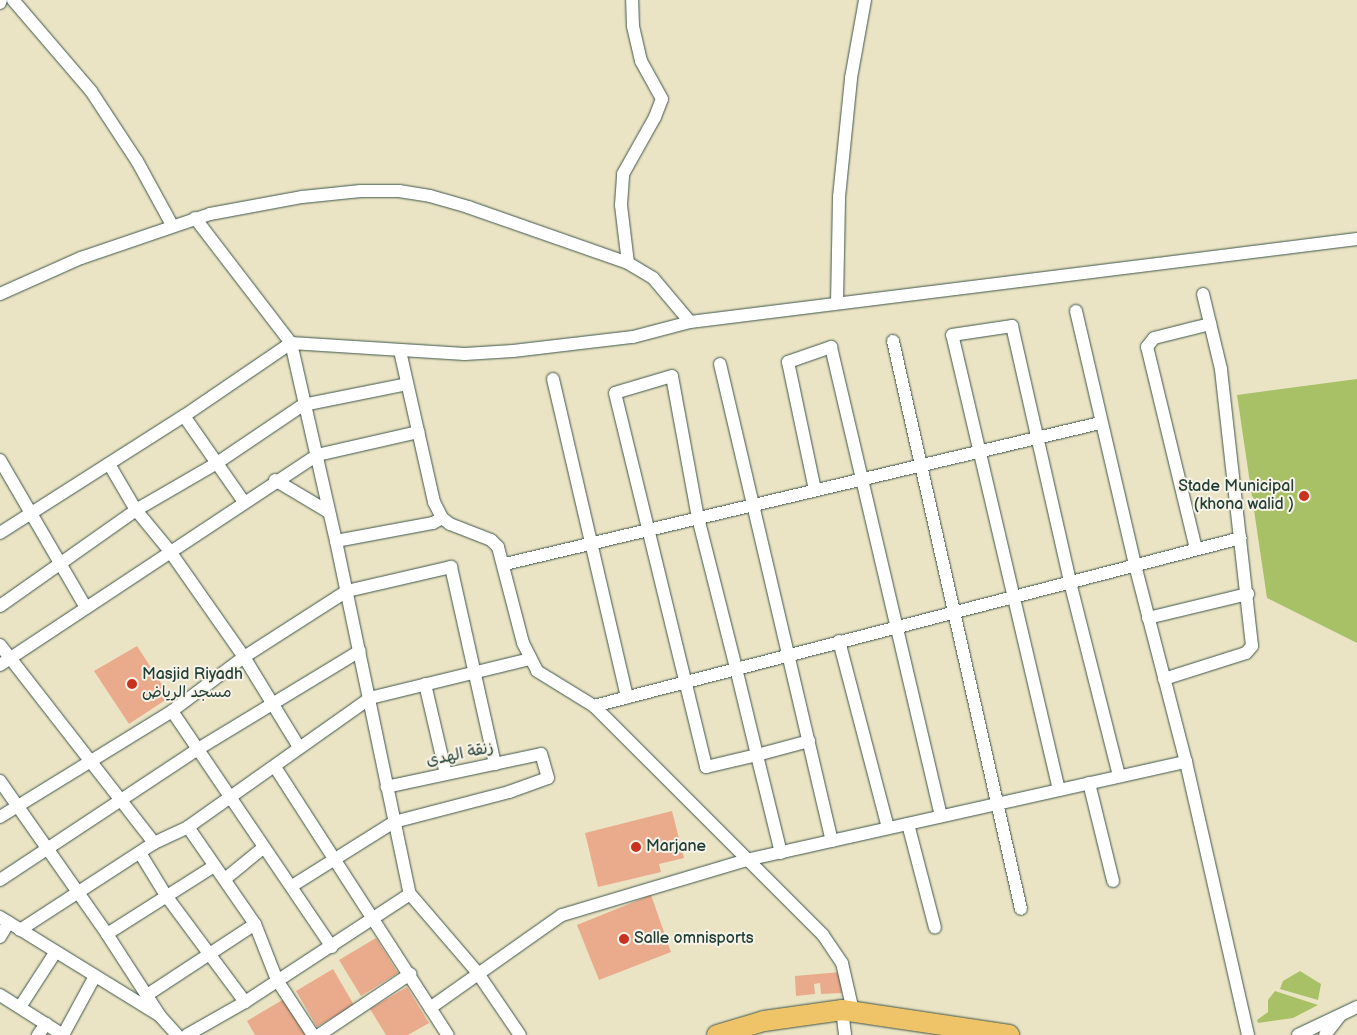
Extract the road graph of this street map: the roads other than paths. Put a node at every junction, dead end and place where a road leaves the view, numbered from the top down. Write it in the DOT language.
graph roads {
  1 [pos="13,0"];
  2 [pos="632,0"];
  3 [pos="866,0"];
  4 [pos="195,218"];
  5 [pos="172,225"];
  6 [pos="1357,239"];
  7 [pos="628,263"];
  8 [pos="0,294"];
  9 [pos="1203,294"];
  10 [pos="837,303"];
  11 [pos="1076,311"];
  12 [pos="690,322"];
  13 [pos="1210,324"];
  14 [pos="892,341"];
  15 [pos="291,343"];
  16 [pos="400,351"];
  17 [pos="720,364"];
  18 [pos="553,379"];
  19 [pos="407,384"];
  20 [pos="303,405"];
  21 [pos="184,416"];
  22 [pos="1100,423"];
  23 [pos="418,432"];
  24 [pos="1037,436"];
  25 [pos="979,450"];
  26 [pos="317,455"];
  27 [pos="0,460"];
  28 [pos="217,463"];
  29 [pos="109,464"];
  30 [pos="920,464"];
  31 [pos="861,478"];
  32 [pos="276,480"];
  33 [pos="815,490"];
  34 [pos="244,502"];
  35 [pos="754,504"];
  36 [pos="136,510"];
  37 [pos="32,511"];
  38 [pos="327,511"];
  39 [pos="442,518"];
  40 [pos="698,518"];
  41 [pos="647,530"];
  42 [pos="0,533"];
  43 [pos="1241,538"];
  44 [pos="336,540"];
  45 [pos="591,544"];
  46 [pos="1196,549"];
  47 [pos="169,550"];
  48 [pos="505,564"];
  49 [pos="1134,565"];
  50 [pos="60,567"];
  51 [pos="1070,582"];
  52 [pos="347,591"];
  53 [pos="1248,594"];
  54 [pos="1014,596"];
  55 [pos="0,606"];
  56 [pos="86,608"];
  57 [pos="954,610"];
  58 [pos="1148,618"];
  59 [pos="895,626"];
  60 [pos="839,641"];
  61 [pos="0,645"];
  62 [pos="360,651"];
  63 [pos="789,654"];
  64 [pos="244,657"];
  65 [pos="530,659"];
  66 [pos="5,662"];
  67 [pos="736,668"];
  68 [pos="474,672"];
  69 [pos="1164,679"];
  70 [pos="683,682"];
  71 [pos="425,684"];
  72 [pos="370,698"];
  73 [pos="627,698"];
  74 [pos="273,705"];
  75 [pos="594,706"];
  76 [pos="172,711"];
  77 [pos="809,741"];
  78 [pos="299,748"];
  79 [pos="198,749"];
  80 [pos="757,755"];
  81 [pos="91,759"];
  82 [pos="1186,762"];
  83 [pos="495,764"];
  84 [pos="275,767"];
  85 [pos="446,774"];
  86 [pos="1119,776"];
  87 [pos="0,781"];
  88 [pos="1089,783"];
  89 [pos="386,787"];
  90 [pos="1059,790"];
  91 [pos="232,796"];
  92 [pos="122,800"];
  93 [pos="997,804"];
  94 [pos="17,805"];
  95 [pos="941,816"];
  96 [pos="0,817"];
  97 [pos="394,822"];
  98 [pos="908,824"];
  99 [pos="188,827"];
  100 [pos="888,828"];
  101 [pos="832,841"];
  102 [pos="154,844"];
  103 [pos="264,847"];
  104 [pos="47,848"];
  105 [pos="780,852"];
  106 [pos="140,853"];
  107 [pos="335,857"];
  108 [pos="746,860"];
  109 [pos="214,866"];
  110 [pos="225,879"];
  111 [pos="0,880"];
  112 [pos="1113,881"];
  113 [pos="292,886"];
  114 [pos="76,893"];
  115 [pos="410,894"];
  116 [pos="167,896"];
  117 [pos="1021,909"];
  118 [pos="374,917"];
  119 [pos="4,920"];
  120 [pos="255,924"];
  121 [pos="935,928"];
  122 [pos="20,930"];
  123 [pos="108,934"];
  124 [pos="0,937"];
  125 [pos="332,947"];
  126 [pos="55,953"];
  127 [pos="211,955"];
  128 [pos="477,972"];
  129 [pos="410,974"];
  130 [pos="95,976"];
  131 [pos="277,980"];
  132 [pos="0,995"];
  133 [pos="147,995"];
  134 [pos="246,1002"];
  135 [pos="20,1007"];
  136 [pos="1357,1007"];
  137 [pos="430,1008"];
  138 [pos="848,1011"];
  139 [pos="1341,1014"];
  140 [pos="160,1016"];
  141 [pos="46,1024"];
  142 [pos="38,1035"];
  143 [pos="63,1035"];
  144 [pos="177,1035"];
  145 [pos="187,1035"];
  146 [pos="313,1035"];
  147 [pos="319,1035"];
  148 [pos="448,1035"];
  149 [pos="520,1035"];
  150 [pos="717,1035"];
  151 [pos="844,1035"];
  152 [pos="1009,1035"];
  153 [pos="1248,1035"];
  154 [pos="1298,1035"];
  155 [pos="1325,1035"];
  1 -- 5 [label="street"];
  2 -- 7 [label="street"];
  3 -- 10 [label="street"];
  4 -- 5 [label="street"];
  4 -- 7 [label="street"];
  4 -- 15 [label="street"];
  5 -- 8 [label="street"];
  6 -- 10 [label="street"];
  7 -- 12 [label="street"];
  9 -- 13 [label="street"];
  10 -- 12 [label="street"];
  11 -- 22 [label="street"];
  12 -- 16 [label="street"];
  13 -- 43 [label="street"];
  13 -- 46 [label="street"];
  14 -- 30 [label="street"];
  15 -- 16 [label="street"];
  15 -- 20 [label="street"];
  15 -- 21 [label="street"];
  16 -- 19 [label="street"];
  17 -- 35 [label="street"];
  18 -- 45 [label="street"];
  19 -- 20 [label="street"];
  19 -- 23 [label="street"];
  20 -- 26 [label="street"];
  20 -- 28 [label="street"];
  21 -- 28 [label="street"];
  21 -- 29 [label="street"];
  22 -- 24 [label="street"];
  22 -- 49 [label="street"];
  23 -- 26 [label="street"];
  23 -- 39 [label="street"];
  24 -- 25 [label="street"];
  24 -- 25 [label="street"];
  24 -- 51 [label="street"];
  25 -- 30 [label="street"];
  25 -- 54 [label="street"];
  26 -- 32 [label="street"];
  26 -- 38 [label="street"];
  27 -- 37 [label="street"];
  28 -- 34 [label="street"];
  28 -- 36 [label="street"];
  29 -- 36 [label="street"];
  29 -- 37 [label="street"];
  30 -- 31 [label="street"];
  30 -- 57 [label="street"];
  31 -- 33 [label="street"];
  31 -- 33 [label="street"];
  31 -- 59 [label="street"];
  32 -- 34 [label="street"];
  32 -- 38 [label="street"];
  33 -- 35 [label="street"];
  34 -- 47 [label="street"];
  35 -- 40 [label="street"];
  35 -- 63 [label="street"];
  36 -- 47 [label="street"];
  36 -- 50 [label="street"];
  37 -- 42 [label="street"];
  37 -- 50 [label="street"];
  38 -- 44 [label="street"];
  39 -- 44 [label="street"];
  39 -- 48 [label="street"];
  40 -- 41 [label="street"];
  40 -- 41 [label="street"];
  40 -- 67 [label="street"];
  41 -- 45 [label="street"];
  41 -- 70 [label="street"];
  43 -- 46 [label="street"];
  43 -- 53 [label="street"];
  44 -- 52 [label="street"];
  45 -- 48 [label="street"];
  45 -- 73 [label="street"];
  46 -- 49 [label="street"];
  47 -- 56 [label="street"];
  47 -- 64 [label="street"];
  48 -- 65 [label="street"];
  49 -- 51 [label="street"];
  49 -- 58 [label="street"];
  50 -- 55 [label="street"];
  50 -- 56 [label="street"];
  51 -- 54 [label="street"];
  51 -- 86 [label="street"];
  52 -- 62 [label="street"];
  52 -- 64 [label="street"];
  52 -- 68 [label="street"];
  53 -- 58 [label="street"];
  53 -- 69 [label="street"];
  54 -- 57 [label="street"];
  54 -- 90 [label="street"];
  56 -- 66 [label="street"];
  57 -- 59 [label="street"];
  57 -- 93 [label="street"];
  58 -- 69 [label="street"];
  59 -- 60 [label="street"];
  59 -- 95 [label="street"];
  60 -- 63 [label="street"];
  60 -- 100 [label="street"];
  61 -- 66 [label="street"];
  62 -- 72 [label="street"];
  62 -- 74 [label="street"];
  63 -- 67 [label="street"];
  63 -- 77 [label="street"];
  64 -- 74 [label="street"];
  64 -- 76 [label="street"];
  65 -- 68 [label="street"];
  65 -- 75 [label="street"];
  66 -- 81 [label="street"];
  67 -- 70 [label="street"];
  67 -- 80 [label="street"];
  68 -- 71 [label="street"];
  68 -- 83 [label="street"];
  69 -- 82 [label="street"];
  70 -- 73 [label="street"];
  70 -- 80 [label="street"];
  71 -- 72 [label="street"];
  71 -- 85 [label="street"];
  72 -- 78 [label="street"];
  72 -- 89 [label="street"];
  73 -- 75 [label="street"];
  74 -- 78 [label="street"];
  74 -- 79 [label="street"];
  75 -- 108 [label="street"];
  76 -- 79 [label="street"];
  76 -- 81 [label="street"];
  77 -- 80 [label="street"];
  77 -- 101 [label="street"];
  78 -- 84 [label="street"];
  79 -- 91 [label="street"];
  79 -- 92 [label="street"];
  80 -- 105 [label="street"];
  81 -- 92 [label="street"];
  81 -- 94 [label="street"];
  82 -- 86 [label="street"];
  82 -- 153 [label="street"];
  83 -- 85 [label="street, زنقة الهدى"];
  83 -- 97 [label="street, زنقة الهدى"];
  84 -- 91 [label="street"];
  84 -- 107 [label="street"];
  85 -- 89 [label="street, زنقة الهدى"];
  86 -- 88 [label="street"];
  87 -- 94 [label="street"];
  88 -- 90 [label="street"];
  88 -- 112 [label="street"];
  89 -- 97 [label="street"];
  90 -- 93 [label="street"];
  91 -- 99 [label="street"];
  91 -- 103 [label="street"];
  92 -- 102 [label="street"];
  92 -- 104 [label="street"];
  93 -- 95 [label="street"];
  93 -- 117 [label="street"];
  94 -- 96 [label="street"];
  94 -- 104 [label="street"];
  95 -- 98 [label="street"];
  97 -- 107 [label="street"];
  97 -- 115 [label="street"];
  98 -- 100 [label="street"];
  98 -- 121 [label="street"];
  99 -- 102 [label="street"];
  99 -- 109 [label="street"];
  100 -- 101 [label="street"];
  101 -- 105 [label="street"];
  102 -- 106 [label="street"];
  103 -- 110 [label="street"];
  103 -- 113 [label="street"];
  104 -- 111 [label="street"];
  104 -- 114 [label="street"];
  105 -- 108 [label="street"];
  106 -- 114 [label="street"];
  106 -- 116 [label="street"];
  107 -- 113 [label="street"];
  107 -- 118 [label="street"];
  108 -- 128 [label="street"];
  108 -- 138 [label="street"];
  109 -- 110 [label="street"];
  109 -- 116 [label="street"];
  110 -- 120 [label="street"];
  113 -- 125 [label="street"];
  114 -- 122 [label="street"];
  114 -- 123 [label="street"];
  115 -- 118 [label="street"];
  115 -- 128 [label="street"];
  116 -- 123 [label="street"];
  116 -- 127 [label="street"];
  118 -- 125 [label="street"];
  118 -- 129 [label="street"];
  119 -- 122 [label="street"];
  119 -- 124 [label="street"];
  120 -- 127 [label="street"];
  120 -- 131 [label="street"];
  122 -- 126 [label="street"];
  123 -- 133 [label="street"];
  125 -- 131 [label="street"];
  126 -- 130 [label="street"];
  126 -- 135 [label="street"];
  127 -- 133 [label="street"];
  127 -- 134 [label="street"];
  128 -- 137 [label="street"];
  128 -- 149 [label="street"];
  129 -- 137 [label="street"];
  129 -- 147 [label="street"];
  130 -- 140 [label="street"];
  130 -- 143 [label="street"];
  131 -- 134 [label="street"];
  131 -- 146 [label="street"];
  132 -- 135 [label="street"];
  133 -- 140 [label="street"];
  134 -- 145 [label="street"];
  135 -- 141 [label="street"];
  136 -- 139 [label="street"];
  137 -- 148 [label="street"];
  138 -- 150 [label="main road"];
  138 -- 151 [label="street"];
  138 -- 152 [label="main road"];
  139 -- 154 [label="street"];
  139 -- 155 [label="street"];
  140 -- 144 [label="street"];
  141 -- 142 [label="street"];
  141 -- 143 [label="street"];
}
